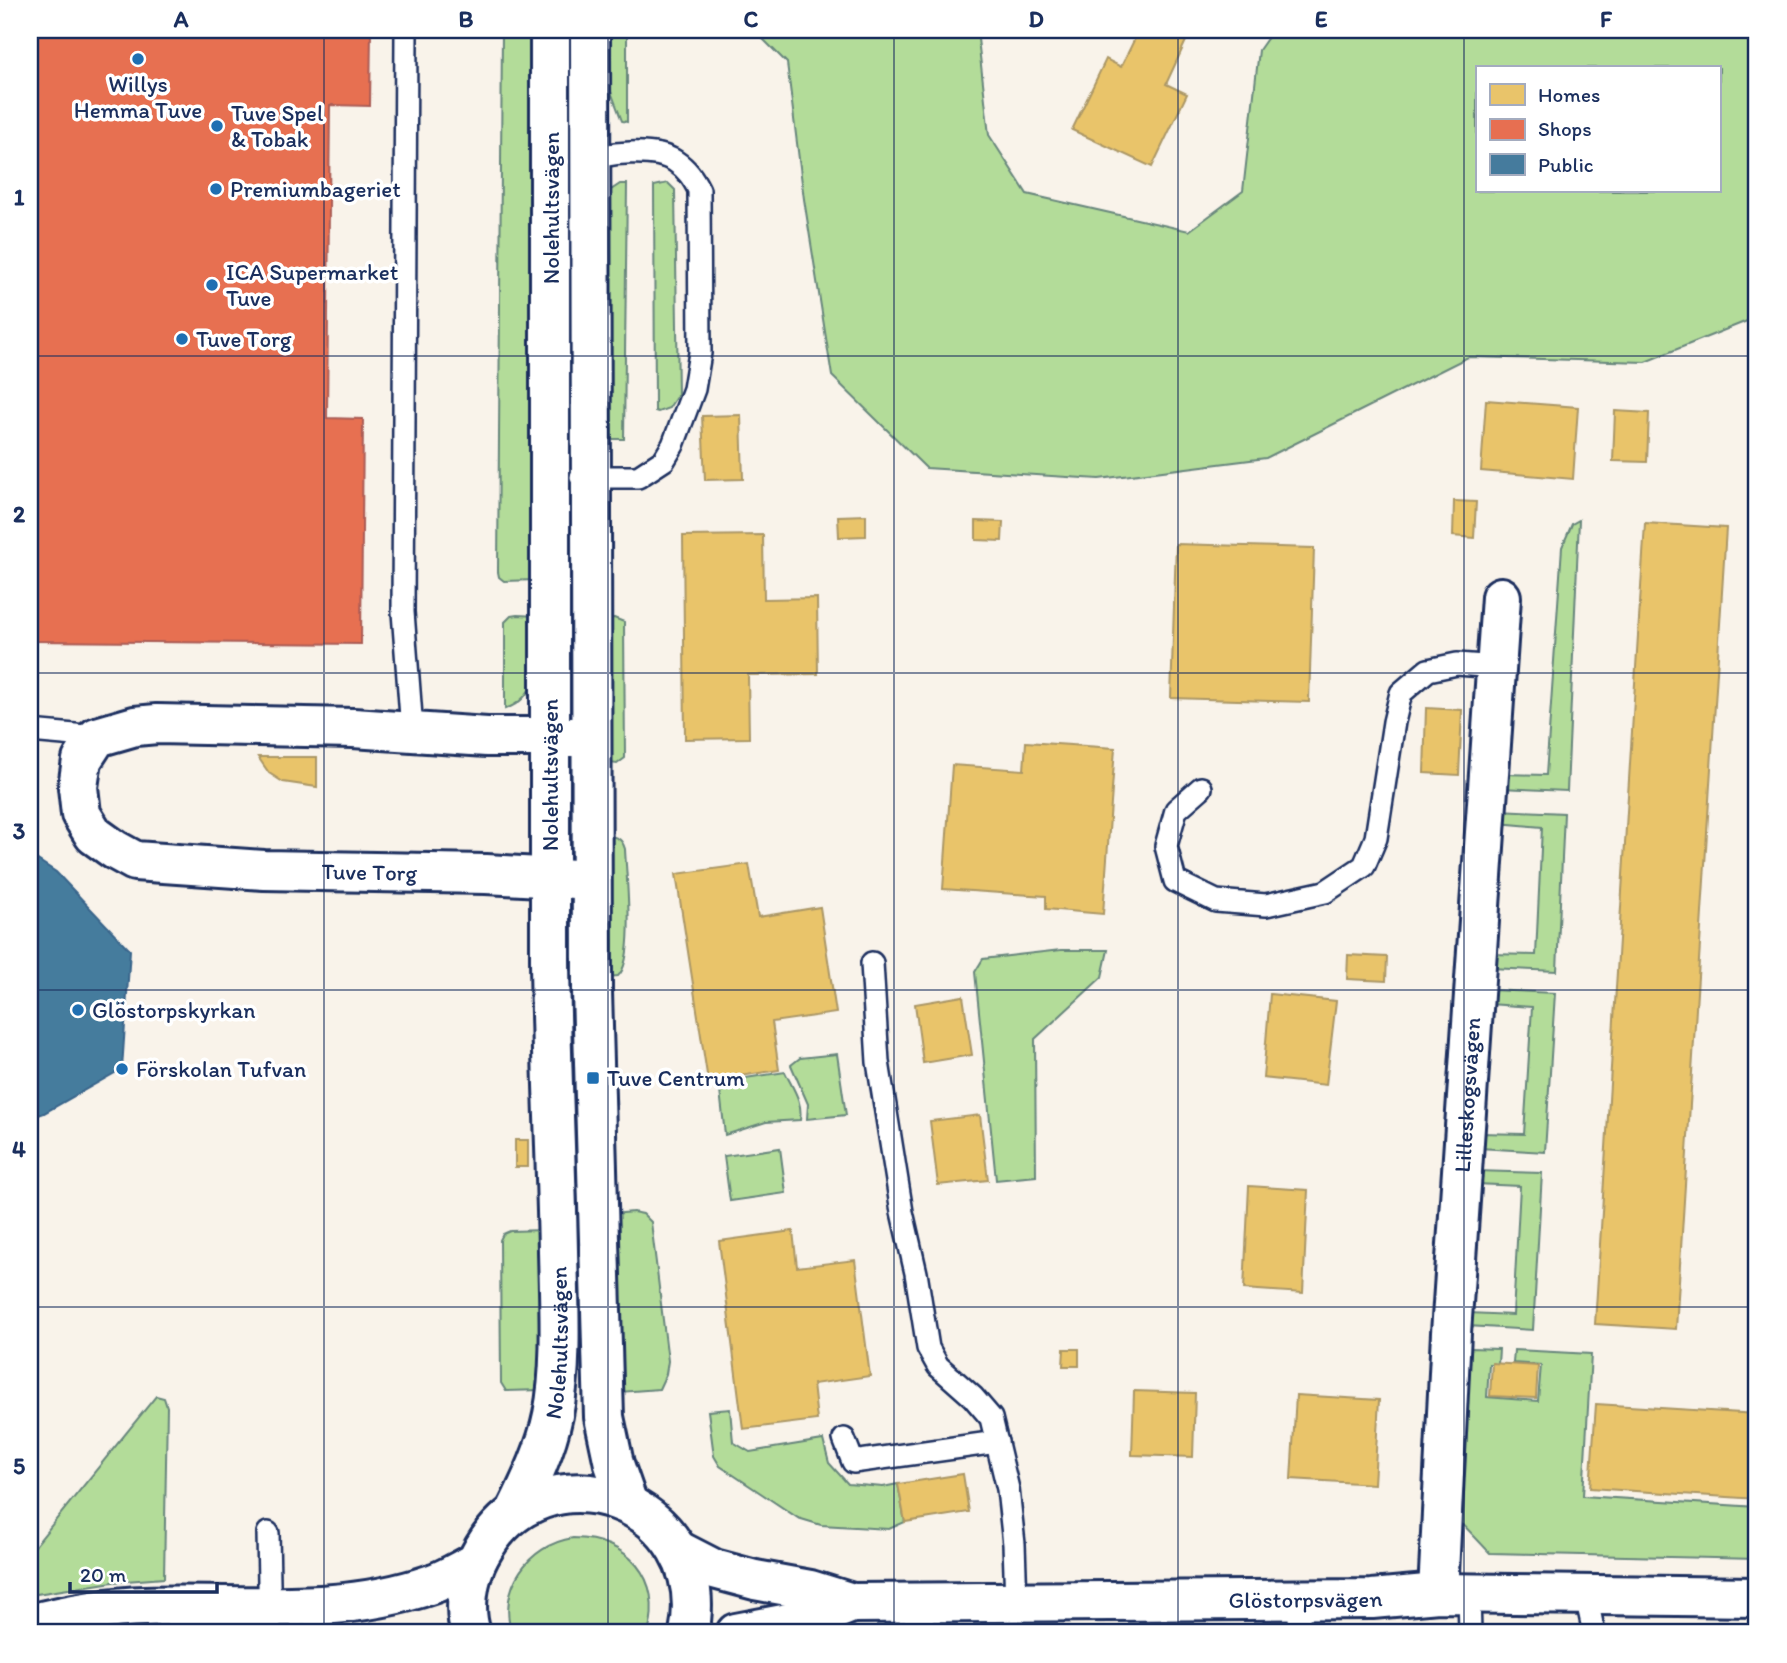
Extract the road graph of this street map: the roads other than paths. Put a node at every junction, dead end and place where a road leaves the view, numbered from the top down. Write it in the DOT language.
graph roads {
  1 [pos="405,30"];
  2 [pos="550,30"];
  3 [pos="590,30"];
  4 [pos="590,159"];
  5 [pos="551,177"];
  6 [pos="551,475"];
  7 [pos="591,477"];
  8 [pos="1501,597"];
  9 [pos="1497,667"];
  10 [pos="412,730"];
  11 [pos="30,731"];
  12 [pos="97,737"];
  13 [pos="549,737"];
  14 [pos="591,737"];
  15 [pos="1200,788"];
  16 [pos="550,878"];
  17 [pos="592,879"];
  18 [pos="872,964"];
  19 [pos="844,1439"];
  20 [pos="998,1442"];
  21 [pos="628,1504"];
  22 [pos="515,1513"];
  23 [pos="268,1533"];
  24 [pos="679,1552"];
  25 [pos="475,1563"];
  26 [pos="1454,1594"];
  27 [pos="1586,1596"];
  28 [pos="1757,1597"];
  29 [pos="1016,1602"];
  30 [pos="852,1603"];
  31 [pos="1299,1617"];
  32 [pos="270,1621"];
  33 [pos="30,1624"];
  34 [pos="471,1633"];
  35 [pos="689,1633"];
  36 [pos="736,1633"];
  37 [pos="1470,1633"];
  38 [pos="1594,1633"];
  1 -- 10 [label="lane"];
  2 -- 5 [label="street, Nolehultsvägen"];
  3 -- 4 [label="street, Nolehultsvägen"];
  4 -- 5 [label="lane"];
  4 -- 7 [label="street, Nolehultsvägen"];
  4 -- 7 [label="lane"];
  5 -- 6 [label="street, Nolehultsvägen"];
  6 -- 7 [label="lane"];
  6 -- 13 [label="street, Nolehultsvägen"];
  7 -- 14 [label="street, Nolehultsvägen"];
  8 -- 9 [label="street, Lilleskogsvägen"];
  9 -- 15 [label="lane"];
  9 -- 26 [label="street, Lilleskogsvägen"];
  10 -- 12 [label="street"];
  10 -- 13 [label="street"];
  11 -- 12 [label="lane"];
  12 -- 16 [label="street, Tuve Torg"];
  13 -- 14 [label="street"];
  13 -- 16 [label="street, Nolehultsvägen"];
  14 -- 17 [label="street, Nolehultsvägen"];
  16 -- 17 [label="street, Tuve Torg"];
  16 -- 22 [label="street, Nolehultsvägen"];
  17 -- 21 [label="street, Nolehultsvägen"];
  18 -- 20 [label="lane"];
  19 -- 20 [label="lane"];
  20 -- 29 [label="lane"];
  21 -- 22 [label="street, Nolehultsvägen"];
  21 -- 24 [label="street, Nolehultsvägen"];
  22 -- 25 [label="street, Nolehultsvägen"];
  23 -- 32 [label="lane"];
  24 -- 30 [label="street, Glöstorpsvägen"];
  24 -- 35 [label="street, Nolehultsvägen"];
  25 -- 32 [label="street"];
  25 -- 34 [label="street, Nolehultsvägen"];
  26 -- 27 [label="street, Glöstorpsvägen"];
  26 -- 31 [label="street, Glöstorpsvägen"];
  26 -- 37 [label="lane"];
  27 -- 28 [label="street, Glöstorpsvägen"];
  27 -- 38 [label="lane"];
  29 -- 30 [label="street, Glöstorpsvägen"];
  29 -- 31 [label="street, Glöstorpsvägen"];
  30 -- 36 [label="street, Glöstorpsvägen"];
  32 -- 33 [label="street"];
}
